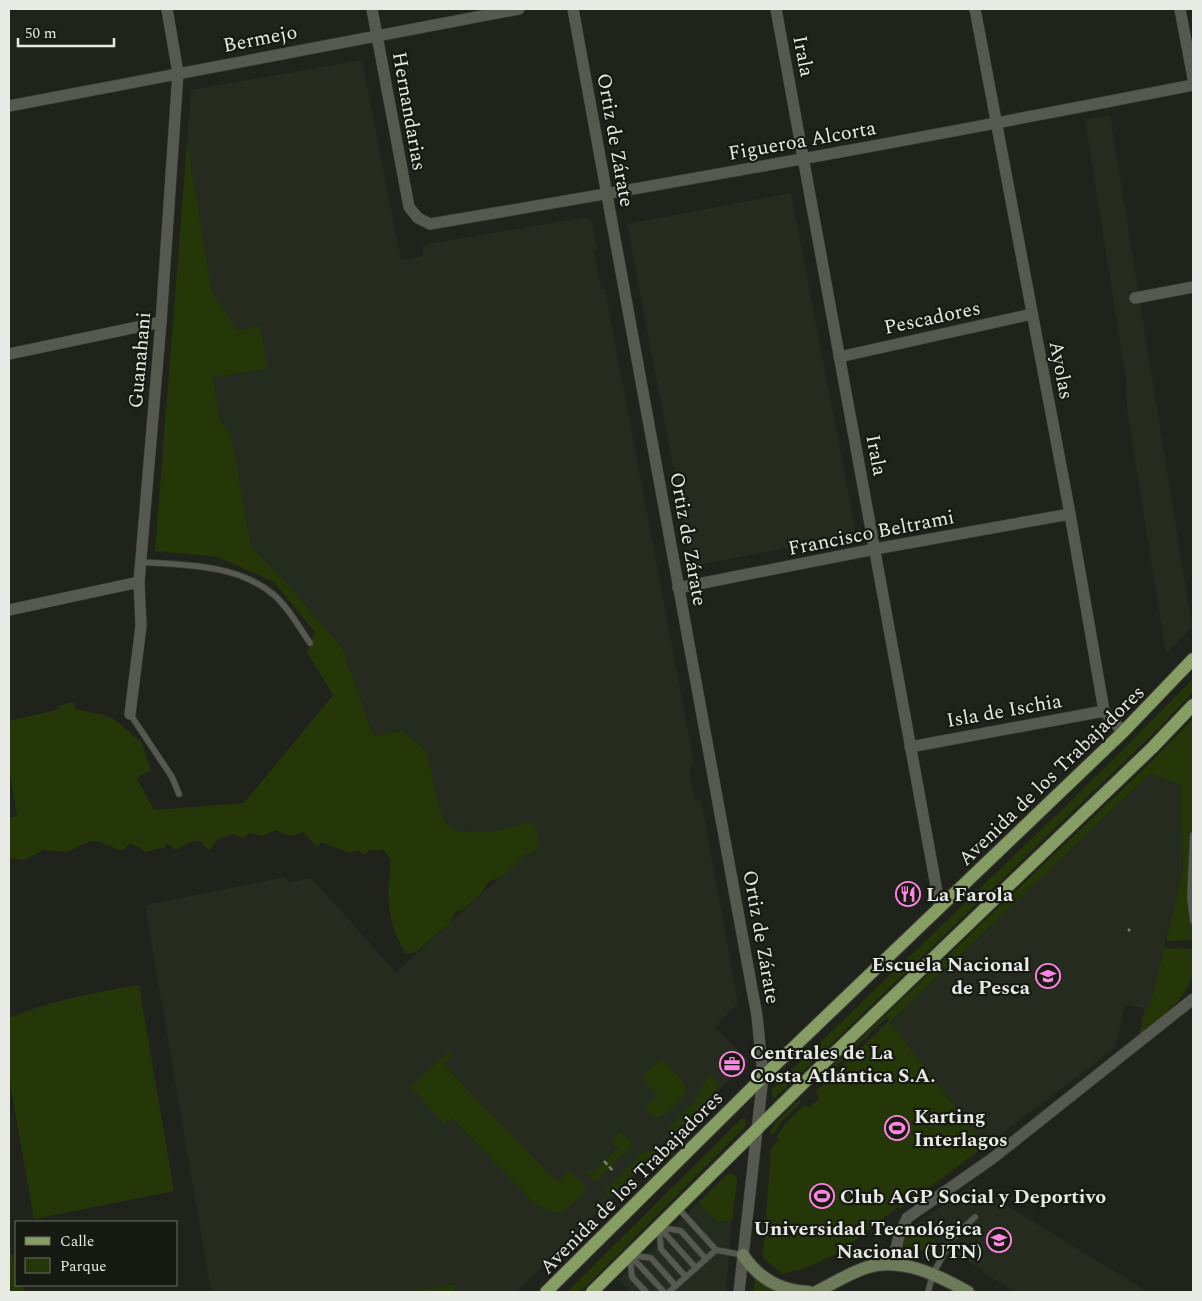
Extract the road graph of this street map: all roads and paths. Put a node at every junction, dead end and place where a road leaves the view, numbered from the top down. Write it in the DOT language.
graph roads {
  1 [pos="167,9"];
  2 [pos="372,9"];
  3 [pos="519,9"];
  4 [pos="572,9"];
  5 [pos="776,9"];
  6 [pos="975,9"];
  7 [pos="1180,9"];
  8 [pos="377,35"];
  9 [pos="178,73"];
  10 [pos="1193,78"];
  11 [pos="1193,85"];
  12 [pos="9,106"];
  13 [pos="996,123"];
  14 [pos="805,158"];
  15 [pos="607,194"];
  16 [pos="418,218"];
  17 [pos="1193,287"];
  18 [pos="1135,298"];
  19 [pos="1032,314"];
  20 [pos="161,322"];
  21 [pos="9,354"];
  22 [pos="839,357"];
  23 [pos="1070,514"];
  24 [pos="875,549"];
  25 [pos="140,562"];
  26 [pos="139,582"];
  27 [pos="678,588"];
  28 [pos="9,610"];
  29 [pos="310,643"];
  30 [pos="1193,659"];
  31 [pos="1193,705"];
  32 [pos="1104,711"];
  33 [pos="130,714"];
  34 [pos="1123,732"];
  35 [pos="910,746"];
  36 [pos="179,794"];
  37 [pos="1193,835"];
  38 [pos="940,908"];
  39 [pos="1193,921"];
  40 [pos="1193,999"];
  41 [pos="763,1076"];
  42 [pos="757,1130"];
  43 [pos="604,1162"];
  44 [pos="614,1172"];
  45 [pos="678,1208"];
  46 [pos="975,1216"];
  47 [pos="659,1227"];
  48 [pos="954,1238"];
  49 [pos="948,1246"];
  50 [pos="716,1250"];
  51 [pos="630,1255"];
  52 [pos="743,1255"];
  53 [pos="706,1259"];
  54 [pos="892,1264"];
  55 [pos="696,1268"];
  56 [pos="933,1274"];
  57 [pos="686,1277"];
  58 [pos="676,1286"];
  59 [pos="546,1292"];
  60 [pos="592,1292"];
  61 [pos="646,1292"];
  62 [pos="664,1292"];
  63 [pos="669,1292"];
  64 [pos="739,1292"];
  65 [pos="809,1292"];
  66 [pos="816,1292"];
  67 [pos="928,1292"];
  68 [pos="968,1292"];
  1 -- 9 [label="street, Guanahani"];
  2 -- 8 [label="street, Hernandarias"];
  3 -- 8 [label="street, Bermejo"];
  4 -- 15 [label="street, Ortiz de Zárate"];
  5 -- 14 [label="street, Irala"];
  6 -- 13 [label="street, Ayolas"];
  7 -- 10 [label="street"];
  8 -- 9 [label="street, Bermejo"];
  8 -- 16 [label="street, Hernandarias"];
  9 -- 12 [label="street, Bermejo"];
  9 -- 20 [label="street, Guanahani"];
  11 -- 13 [label="street, Figueroa Alcorta"];
  13 -- 14 [label="street, Figueroa Alcorta"];
  13 -- 19 [label="street, Ayolas"];
  14 -- 15 [label="street, Figueroa Alcorta"];
  14 -- 22 [label="street, Irala"];
  15 -- 16 [label="street, Figueroa Alcorta"];
  15 -- 27 [label="street, Ortiz de Zárate"];
  17 -- 18 [label="street"];
  19 -- 22 [label="street, Pescadores"];
  19 -- 23 [label="street, Ayolas"];
  20 -- 21 [label="street"];
  20 -- 25 [label="street, Guanahani"];
  22 -- 24 [label="street, Irala"];
  23 -- 24 [label="street, Francisco Beltrami"];
  23 -- 32 [label="street, Ayolas"];
  24 -- 27 [label="street, Francisco Beltrami"];
  24 -- 35 [label="street, Irala"];
  25 -- 26 [label="street, Guanahani"];
  25 -- 29 [label="lane"];
  26 -- 28 [label="street"];
  26 -- 33 [label="street, Guanahani"];
  27 -- 41 [label="street, Ortiz de Zárate"];
  30 -- 34 [label="main road, Avenida de los Trabajadores"];
  31 -- 42 [label="main road"];
  32 -- 34 [label="street"];
  32 -- 35 [label="street, Isla de Ischia"];
  33 -- 36 [label="lane"];
  34 -- 38 [label="main road, Avenida de los Trabajadores"];
  35 -- 38 [label="street, Irala"];
  37 -- 39 [label="lane"];
  38 -- 41 [label="main road, Avenida de los Trabajadores"];
  40 -- 54 [label="street"];
  41 -- 42 [label="street, Ortiz de Zárate"];
  41 -- 59 [label="main road, Avenida de los Trabajadores"];
  42 -- 45 [label="main road"];
  42 -- 52 [label="street, Ortiz de Zárate"];
  43 -- 44 [label="path"];
  45 -- 47 [label="main road"];
  45 -- 50 [label="lane"];
  46 -- 48 [label="lane"];
  47 -- 51 [label="main road"];
  47 -- 53 [label="lane"];
  47 -- 55 [label="lane"];
  47 -- 57 [label="lane"];
  49 -- 56 [label="lane"];
  50 -- 52 [label="lane"];
  50 -- 53 [label="lane"];
  51 -- 58 [label="lane"];
  51 -- 60 [label="main road"];
  51 -- 61 [label="lane"];
  51 -- 62 [label="lane"];
  52 -- 64 [label="street, Ortiz de Zárate"];
  52 -- 65 [label="main road"];
  53 -- 55 [label="lane"];
  54 -- 56 [label="main road"];
  54 -- 66 [label="main road"];
  55 -- 57 [label="lane"];
  56 -- 67 [label="lane"];
  56 -- 68 [label="main road"];
  57 -- 58 [label="lane"];
  58 -- 63 [label="lane"];
}
